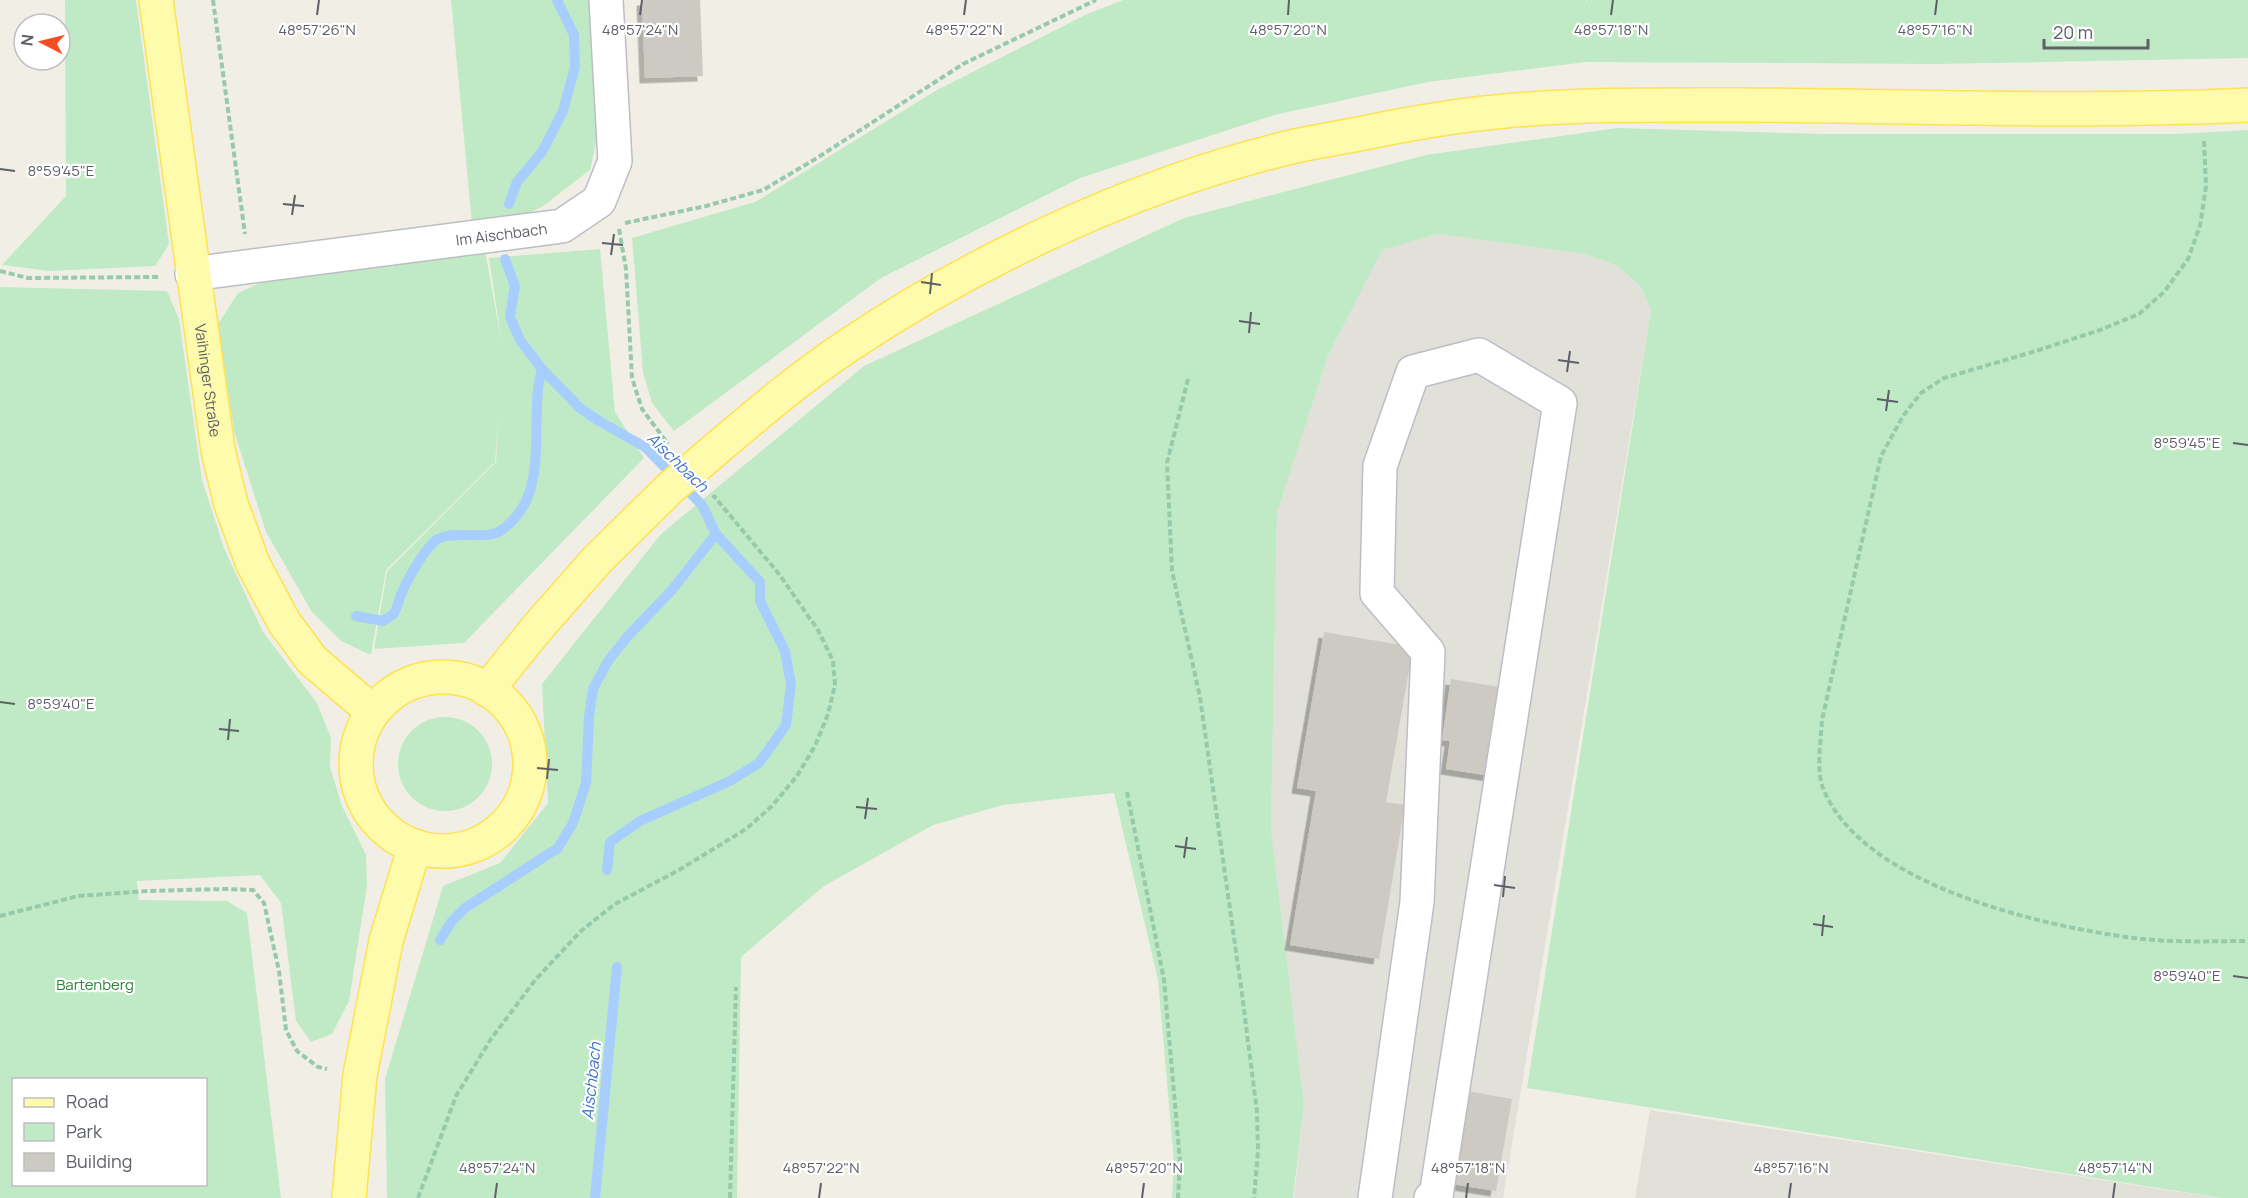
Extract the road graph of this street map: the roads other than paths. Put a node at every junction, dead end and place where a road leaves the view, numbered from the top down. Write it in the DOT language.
graph roads {
  1 [pos="156,0"];
  2 [pos="606,0"];
  3 [pos="2248,105"];
  4 [pos="192,274"];
  5 [pos="488,690"];
  6 [pos="373,712"];
  7 [pos="415,846"];
  8 [pos="350,1198"];
  9 [pos="1375,1198"];
  10 [pos="1431,1198"];
  1 -- 4 [label="main road, Vaihinger Straße"];
  2 -- 4 [label="lane, Im Aischbach"];
  3 -- 5 [label="main road, bridge"];
  4 -- 6 [label="main road, Vaihinger Straße"];
  5 -- 6 [label="main road"];
  5 -- 7 [label="main road"];
  6 -- 7 [label="main road"];
  7 -- 8 [label="main road"];
  9 -- 10 [label="lane"];
}
